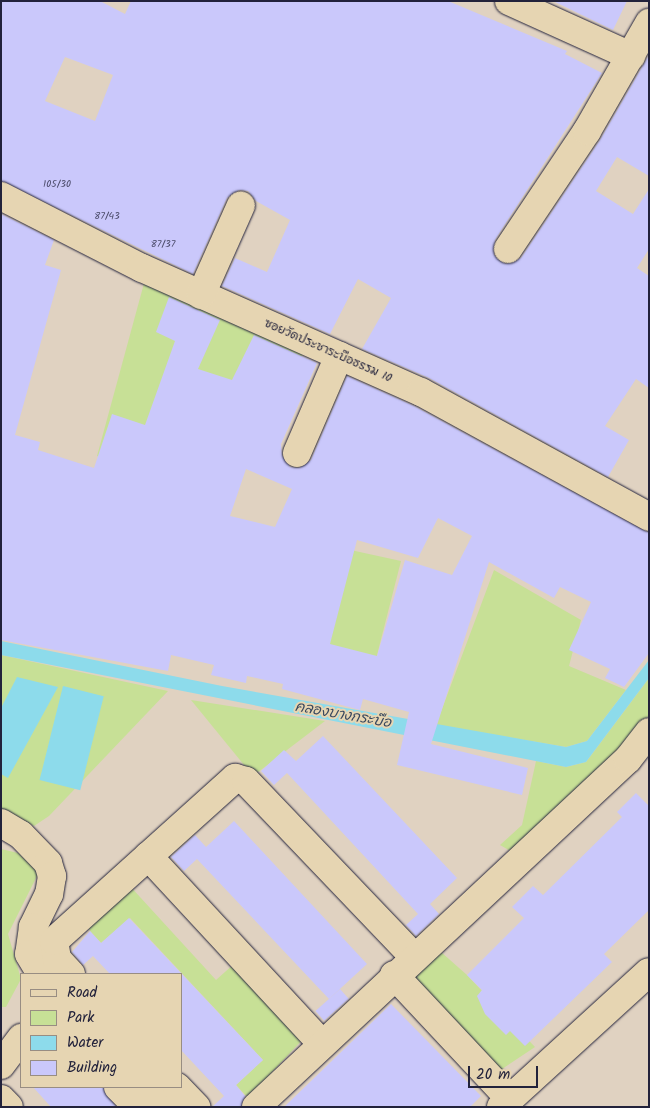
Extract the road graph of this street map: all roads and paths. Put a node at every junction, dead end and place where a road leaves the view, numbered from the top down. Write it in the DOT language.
graph roads {
  1 [pos="509,1"];
  2 [pos="649,23"];
  3 [pos="631,56"];
  4 [pos="1,196"];
  5 [pos="241,205"];
  6 [pos="508,249"];
  7 [pos="201,295"];
  8 [pos="339,356"];
  9 [pos="297,452"];
  10 [pos="649,517"];
  11 [pos="649,732"];
  12 [pos="1,823"];
  13 [pos="148,856"];
  14 [pos="404,966"];
  15 [pos="649,972"];
  16 [pos="40,973"];
  17 [pos="70,973"];
  18 [pos="20,1039"];
  19 [pos="322,1044"];
  20 [pos="1,1065"];
  21 [pos="119,1088"];
  22 [pos="151,1088"];
  23 [pos="178,1088"];
  24 [pos="1,1099"];
  25 [pos="506,1103"];
  26 [pos="9,1107"];
  27 [pos="138,1107"];
  28 [pos="170,1107"];
  29 [pos="196,1107"];
  30 [pos="256,1107"];
  1 -- 3 [label="street"];
  2 -- 3 [label="street"];
  3 -- 6 [label="street"];
  4 -- 7 [label="street, ซอยวัดประชาระบือธรรม 10"];
  5 -- 7 [label="street"];
  7 -- 8 [label="street, ซอยวัดประชาระบือธรรม 10"];
  8 -- 9 [label="street"];
  8 -- 10 [label="street, ซอยวัดประชาระบือธรรม 10"];
  11 -- 14 [label="street"];
  12 -- 16 [label="street"];
  13 -- 14 [label="street"];
  13 -- 17 [label="street"];
  13 -- 19 [label="street"];
  14 -- 19 [label="street"];
  14 -- 25 [label="street"];
  15 -- 25 [label="street"];
  18 -- 20 [label="street"];
  19 -- 30 [label="street"];
  21 -- 27 [label="street"];
  22 -- 28 [label="street"];
  23 -- 29 [label="street"];
  24 -- 26 [label="street"];
}
